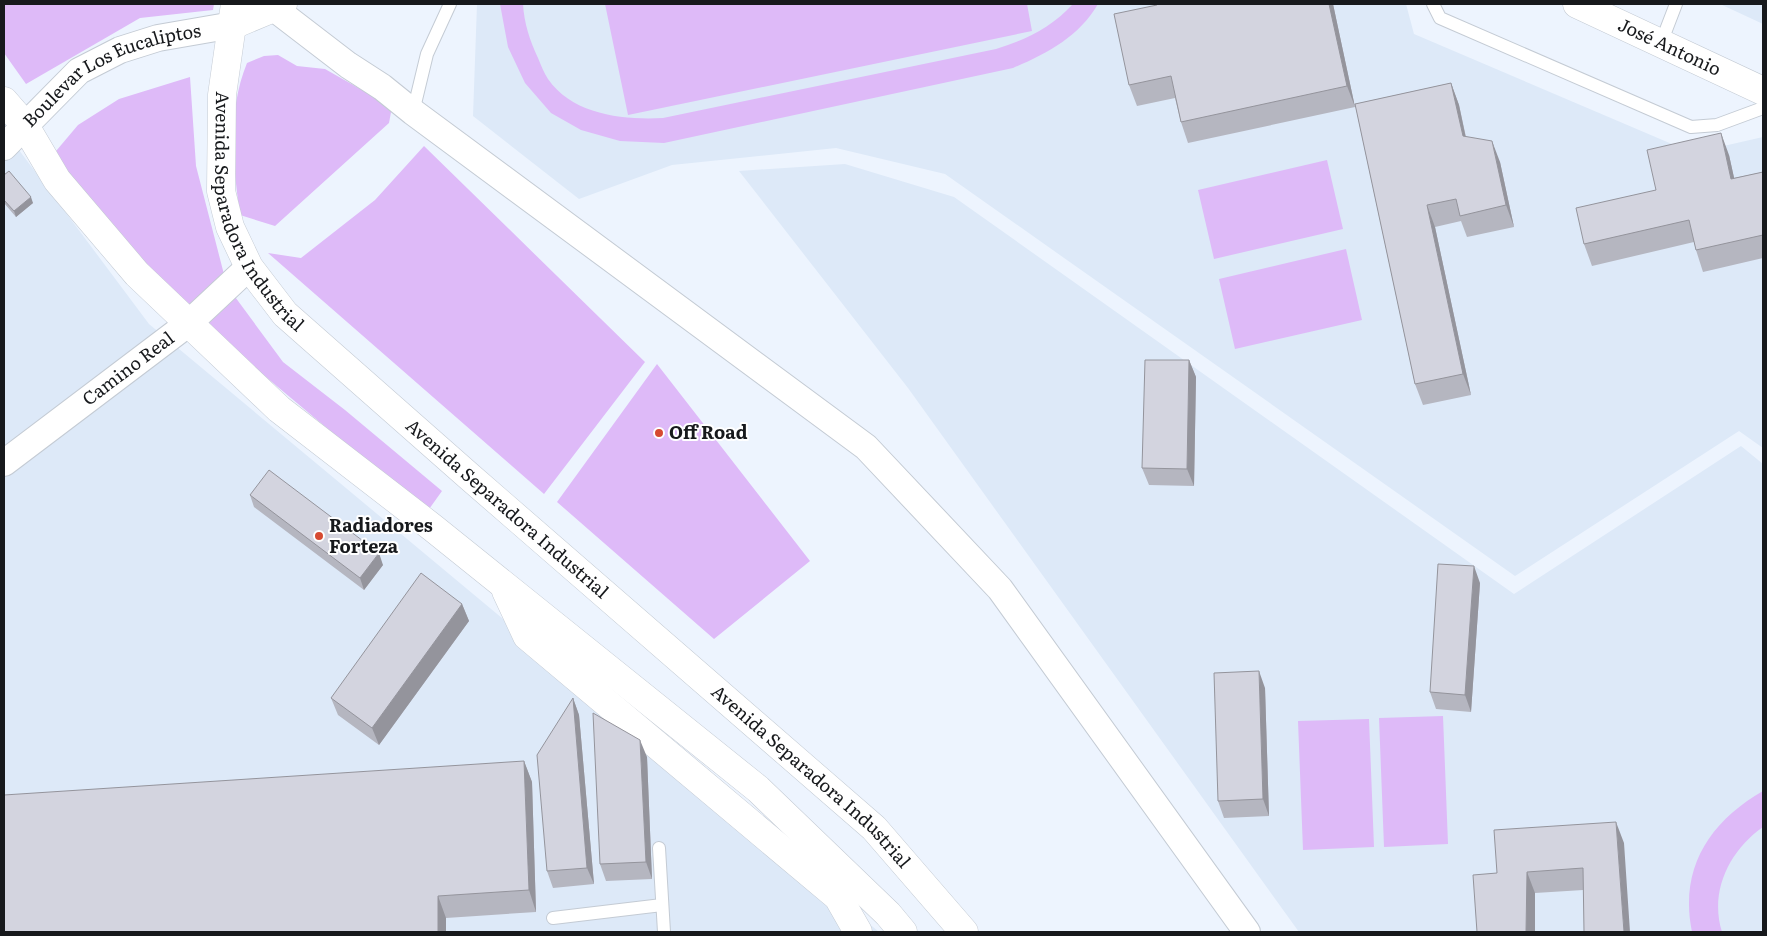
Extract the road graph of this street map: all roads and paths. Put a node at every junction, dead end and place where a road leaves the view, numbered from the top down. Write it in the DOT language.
graph roads {
  1 [pos="450,4"];
  2 [pos="1433,4"];
  3 [pos="1577,4"];
  4 [pos="1676,4"];
  5 [pos="277,5"];
  6 [pos="234,14"];
  7 [pos="1661,43"];
  8 [pos="1763,91"];
  9 [pos="4,101"];
  10 [pos="1763,108"];
  11 [pos="413,112"];
  12 [pos="24,124"];
  13 [pos="4,147"];
  14 [pos="248,267"];
  15 [pos="189,324"];
  16 [pos="4,463"];
  17 [pos="503,585"];
  18 [pos="659,848"];
  19 [pos="662,905"];
  20 [pos="553,918"];
  21 [pos="664,932"];
  22 [pos="858,932"];
  23 [pos="903,932"];
  24 [pos="964,932"];
  25 [pos="1247,932"];
  1 -- 11 [label="lane"];
  2 -- 10 [label="lane"];
  3 -- 7 [label="main road, José Antonio"];
  4 -- 7 [label="lane"];
  5 -- 6 [label="main road"];
  5 -- 11 [label="street"];
  6 -- 12 [label="street, Boulevar Los Eucaliptos"];
  6 -- 14 [label="main road, Avenida Separadora Industrial"];
  7 -- 8 [label="main road, José Antonio"];
  9 -- 12 [label="main road"];
  11 -- 25 [label="street"];
  12 -- 13 [label="street, Boulevar Los Eucaliptos"];
  12 -- 15 [label="main road"];
  14 -- 15 [label="street, Camino Real"];
  14 -- 24 [label="main road, Avenida Separadora Industrial"];
  15 -- 16 [label="street, Camino Real"];
  15 -- 17 [label="main road"];
  17 -- 22 [label="main road"];
  17 -- 23 [label="main road"];
  18 -- 19 [label="lane"];
  19 -- 20 [label="lane"];
  19 -- 21 [label="lane"];
}
